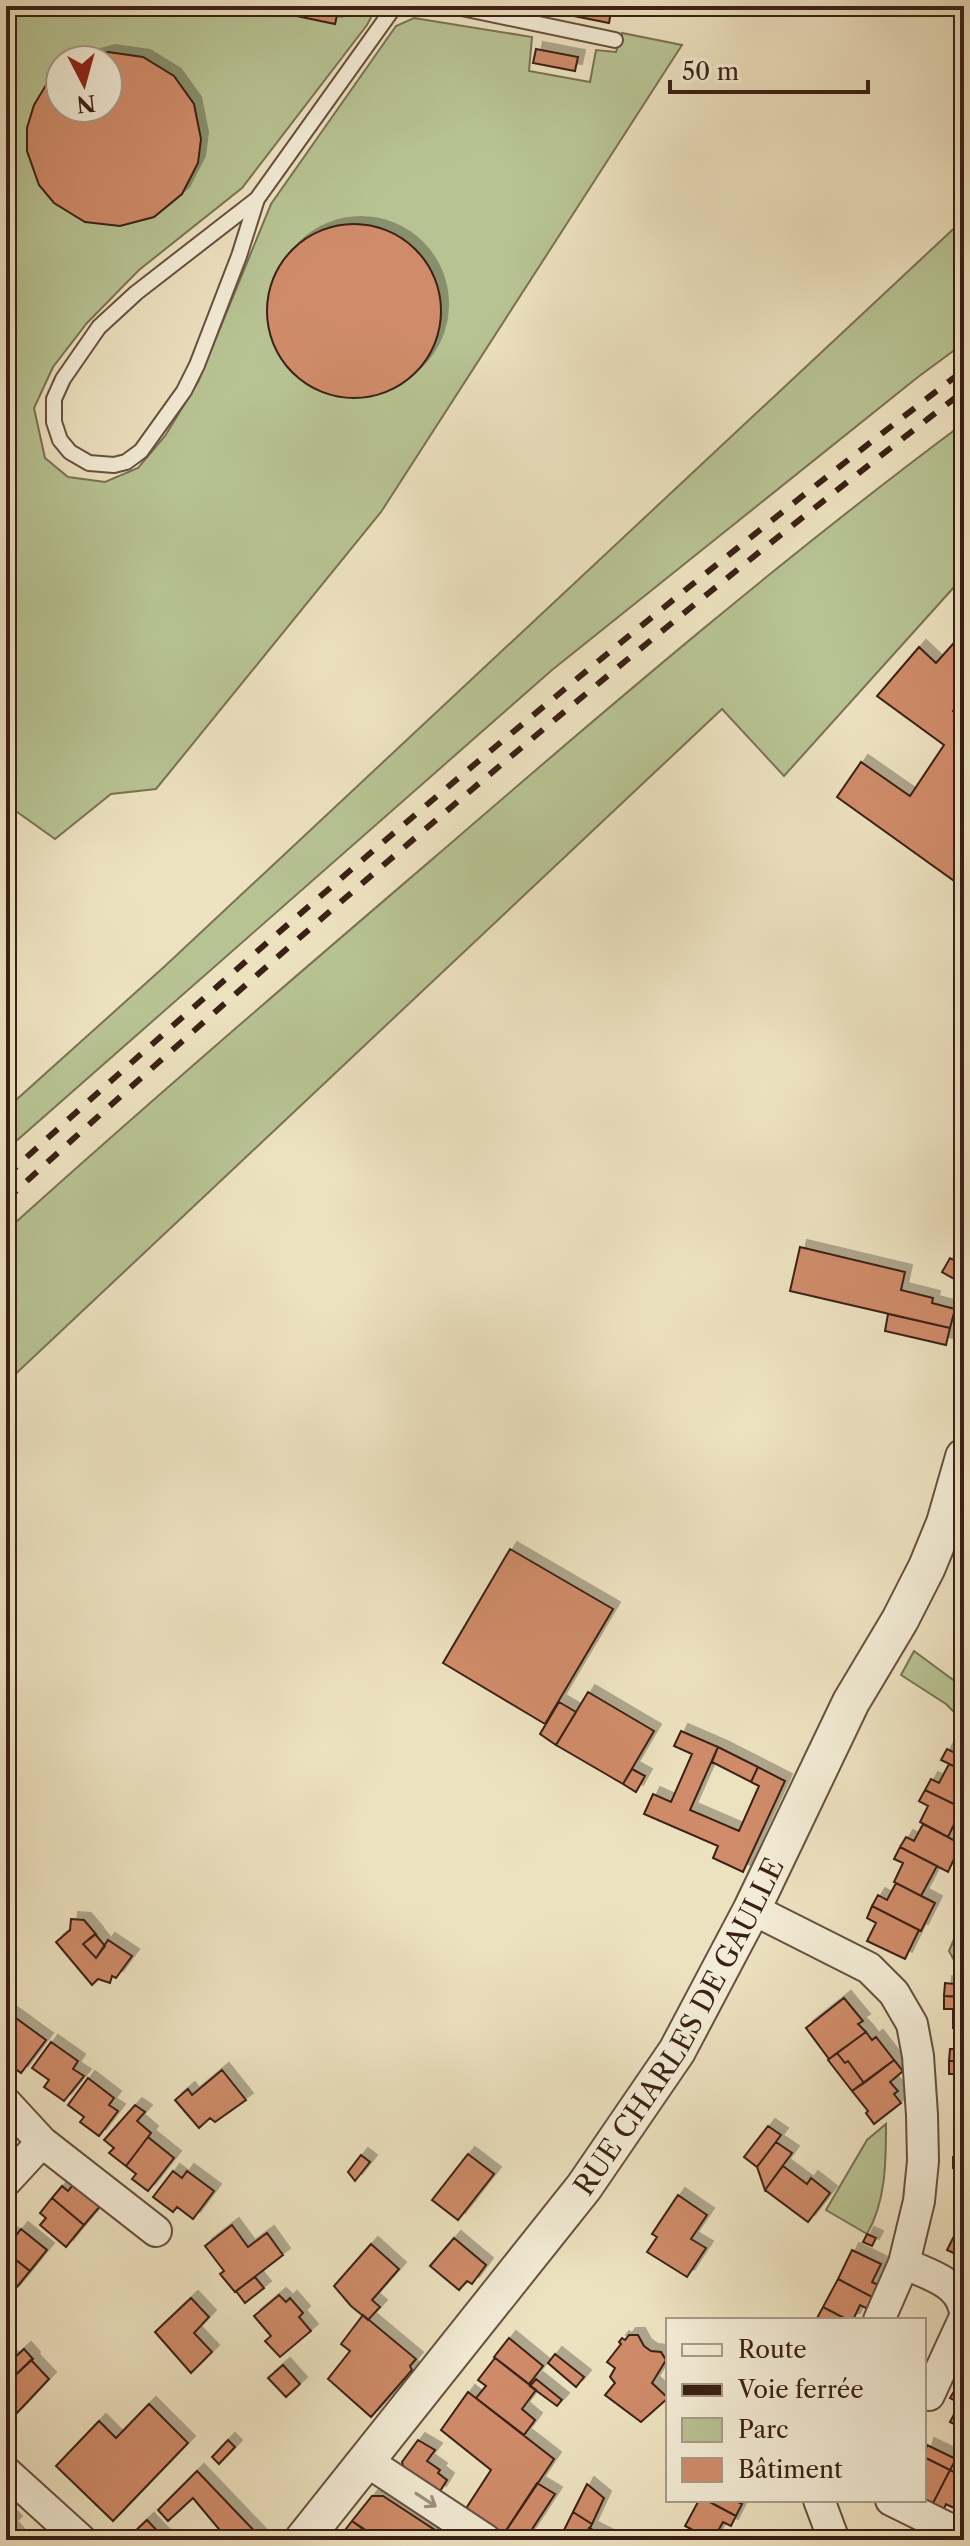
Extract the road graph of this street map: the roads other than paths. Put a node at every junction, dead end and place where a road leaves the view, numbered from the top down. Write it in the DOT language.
graph roads {
  1 [pos="395,6"];
  2 [pos="452,6"];
  3 [pos="615,40"];
  4 [pos="257,199"];
  5 [pos="964,1457"];
  6 [pos="752,1909"];
  7 [pos="6,2103"];
  8 [pos="42,2142"];
  9 [pos="6,2181"];
  10 [pos="156,2231"];
  11 [pos="904,2263"];
  12 [pos="964,2308"];
  13 [pos="880,2318"];
  14 [pos="964,2319"];
  15 [pos="929,2395"];
  16 [pos="365,2460"];
  17 [pos="6,2472"];
  18 [pos="820,2502"];
  19 [pos="895,2502"];
  20 [pos="964,2536"];
  21 [pos="81,2540"];
  22 [pos="303,2540"];
  23 [pos="486,2540"];
  24 [pos="834,2540"];
  1 -- 4 [label="lane"];
  2 -- 3 [label="lane"];
  4 -- 4 [label="lane"];
  5 -- 6 [label="street, RUE CHARLES DE GAULLE"];
  6 -- 11 [label="street"];
  6 -- 16 [label="street, RUE CHARLES DE GAULLE"];
  7 -- 8 [label="street"];
  8 -- 9 [label="street"];
  8 -- 10 [label="street"];
  11 -- 12 [label="street"];
  11 -- 13 [label="street"];
  14 -- 15 [label="street"];
  16 -- 22 [label="street, RUE CHARLES DE GAULLE"];
  16 -- 23 [label="street, one-way"];
  17 -- 21 [label="street"];
  18 -- 24 [label="street"];
  19 -- 20 [label="street"];
}
